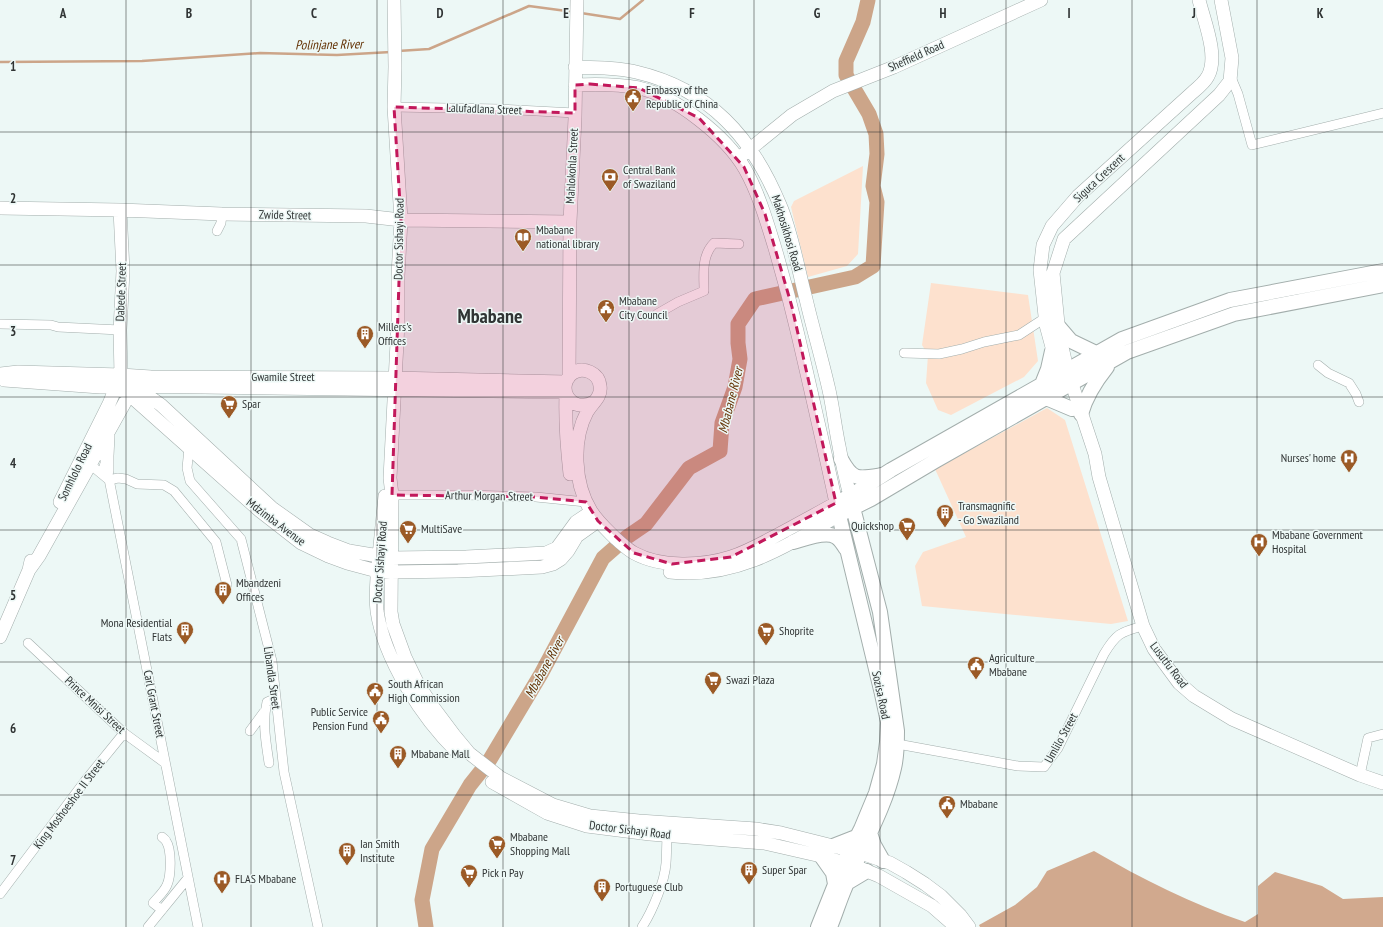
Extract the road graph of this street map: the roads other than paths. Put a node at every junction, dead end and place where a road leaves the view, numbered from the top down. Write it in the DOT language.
graph roads {
  1 [pos="394,0"];
  2 [pos="1041,0"];
  3 [pos="1199,0"];
  4 [pos="1221,0"];
  5 [pos="577,1"];
  6 [pos="575,67"];
  7 [pos="1211,70"];
  8 [pos="1230,75"];
  9 [pos="575,85"];
  10 [pos="394,107"];
  11 [pos="1383,113"];
  12 [pos="575,114"];
  13 [pos="747,144"];
  14 [pos="734,154"];
  15 [pos="0,208"];
  16 [pos="120,210"];
  17 [pos="222,214"];
  18 [pos="401,220"];
  19 [pos="570,222"];
  20 [pos="217,231"];
  21 [pos="739,244"];
  22 [pos="1383,271"];
  23 [pos="1383,286"];
  24 [pos="657,314"];
  25 [pos="1045,318"];
  26 [pos="0,324"];
  27 [pos="1059,327"];
  28 [pos="120,330"];
  29 [pos="569,332"];
  30 [pos="1052,351"];
  31 [pos="904,353"];
  32 [pos="1096,353"];
  33 [pos="1111,362"];
  34 [pos="1318,365"];
  35 [pos="590,372"];
  36 [pos="0,374"];
  37 [pos="0,379"];
  38 [pos="1065,379"];
  39 [pos="119,380"];
  40 [pos="394,384"];
  41 [pos="1042,384"];
  42 [pos="567,387"];
  43 [pos="139,390"];
  44 [pos="1046,398"];
  45 [pos="594,402"];
  46 [pos="1359,402"];
  47 [pos="1077,412"];
  48 [pos="99,422"];
  49 [pos="111,427"];
  50 [pos="189,448"];
  51 [pos="841,459"];
  52 [pos="88,460"];
  53 [pos="886,474"];
  54 [pos="108,476"];
  55 [pos="390,478"];
  56 [pos="883,492"];
  57 [pos="392,496"];
  58 [pos="852,502"];
  59 [pos="838,509"];
  60 [pos="588,512"];
  61 [pos="860,533"];
  62 [pos="793,542"];
  63 [pos="629,553"];
  64 [pos="849,554"];
  65 [pos="385,558"];
  66 [pos="377,571"];
  67 [pos="391,572"];
  68 [pos="227,585"];
  69 [pos="1143,626"];
  70 [pos="0,637"];
  71 [pos="28,643"];
  72 [pos="276,698"];
  73 [pos="265,711"];
  74 [pos="250,731"];
  75 [pos="124,733"];
  76 [pos="1383,734"];
  77 [pos="892,743"];
  78 [pos="468,758"];
  79 [pos="165,763"];
  80 [pos="269,763"];
  81 [pos="1360,775"];
  82 [pos="1383,783"];
  83 [pos="668,829"];
  84 [pos="756,829"];
  85 [pos="870,833"];
  86 [pos="162,837"];
  87 [pos="856,837"];
  88 [pos="764,843"];
  89 [pos="833,846"];
  90 [pos="821,856"];
  91 [pos="855,860"];
  92 [pos="883,860"];
  93 [pos="188,878"];
  94 [pos="841,883"];
  95 [pos="0,894"];
  96 [pos="162,910"];
  97 [pos="148,927"];
  98 [pos="198,927"];
  99 [pos="318,927"];
  100 [pos="642,927"];
  101 [pos="818,927"];
  102 [pos="830,927"];
  103 [pos="956,927"];
  104 [pos="969,927"];
  1 -- 10 [label="main road, Doctor Sishayi Road"];
  2 -- 13 [label="main road, Sheffield Road"];
  3 -- 7 [label="main road"];
  4 -- 8 [label="main road, Siguca Crescent"];
  5 -- 6 [label="main road, Mahlokohla Street"];
  6 -- 9 [label="main road, Mahlokohla Street"];
  6 -- 13 [label="main road, Makhosikhosi Road"];
  7 -- 8 [label="main road"];
  7 -- 25 [label="main road, Siguca Crescent"];
  8 -- 11 [label="street"];
  8 -- 27 [label="main road, Siguca Crescent"];
  9 -- 12 [label="main road, Mahlokohla Street"];
  9 -- 14 [label="main road, Makhosikhosi Road"];
  10 -- 12 [label="street, Lalufadlana Street"];
  10 -- 18 [label="main road, Doctor Sishayi Road"];
  12 -- 19 [label="main road, Mahlokohla Street"];
  13 -- 14 [label="main road, Sheffield Road"];
  13 -- 51 [label="main road, Makhosikhosi Road"];
  14 -- 59 [label="main road, Makhosikhosi Road"];
  15 -- 16 [label="main road, Zwide Street"];
  16 -- 17 [label="main road, Zwide Street"];
  16 -- 28 [label="main road, Dabede Street"];
  17 -- 18 [label="main road, Zwide Street"];
  17 -- 20 [label="street"];
  18 -- 19 [label="main road, Zwide Street"];
  18 -- 40 [label="main road, Doctor Sishayi Road"];
  19 -- 29 [label="main road, Mahlokohla Street"];
  21 -- 24 [label="street"];
  22 -- 32 [label="main road"];
  23 -- 33 [label="main road"];
  25 -- 30 [label="main road, Siguca Crescent"];
  25 -- 31 [label="street"];
  26 -- 28 [label="street"];
  27 -- 32 [label="main road"];
  27 -- 38 [label="main road, Siguca Crescent"];
  28 -- 39 [label="main road, Dabede Street"];
  29 -- 35 [label="main road, Mahlokohla Street"];
  29 -- 42 [label="main road, Mahlokohla Street"];
  30 -- 38 [label="main road, Siguca Crescent"];
  30 -- 41 [label="main road"];
  32 -- 38 [label="main road"];
  33 -- 38 [label="main road"];
  33 -- 47 [label="main road"];
  34 -- 46 [label="street"];
  35 -- 42 [label="main road"];
  35 -- 45 [label="main road"];
  36 -- 39 [label="main road, Gwamile Street"];
  37 -- 39 [label="main road, Gwamile Street"];
  38 -- 41 [label="main road"];
  38 -- 44 [label="main road"];
  38 -- 47 [label="main road, Lusutfu Road"];
  39 -- 40 [label="main road, Gwamile Street"];
  39 -- 43 [label="main road, Mdzimba Avenue"];
  39 -- 48 [label="main road, Somhlolo Road"];
  40 -- 42 [label="main road, Gwamile Street"];
  40 -- 43 [label="main road, Gwamile Street"];
  40 -- 55 [label="main road, Doctor Sishayi Road"];
  41 -- 53 [label="main road"];
  42 -- 45 [label="main road"];
  42 -- 60 [label="main road, Mahlokohla Street"];
  43 -- 49 [label="main road, Somhlolo Road"];
  43 -- 50 [label="main road, Mdzimba Avenue"];
  43 -- 65 [label="main road, Mdzimba Avenue"];
  44 -- 47 [label="main road"];
  44 -- 56 [label="main road"];
  45 -- 60 [label="main road"];
  47 -- 69 [label="main road, Lusutfu Road"];
  48 -- 49 [label="main road"];
  48 -- 52 [label="main road, Somhlolo Road"];
  49 -- 52 [label="main road, Somhlolo Road"];
  49 -- 54 [label="main road"];
  50 -- 66 [label="main road, Mdzimba Avenue"];
  50 -- 72 [label="street, Libandla Street"];
  51 -- 53 [label="main road"];
  51 -- 58 [label="main road, Makhosikhosi Road"];
  52 -- 54 [label="street"];
  52 -- 70 [label="main road, Somhlolo Road"];
  53 -- 58 [label="main road"];
  54 -- 68 [label="street"];
  54 -- 79 [label="street, Carl Grant Street"];
  55 -- 57 [label="main road, Doctor Sishayi Road"];
  55 -- 65 [label="main road, Doctor Sishayi Road"];
  56 -- 58 [label="main road"];
  56 -- 61 [label="main road"];
  57 -- 60 [label="street, Arthur Morgan Street"];
  57 -- 65 [label="main road, Doctor Sishayi Road"];
  58 -- 59 [label="main road"];
  58 -- 61 [label="main road, Sozisa Road"];
  59 -- 62 [label="main road"];
  59 -- 63 [label="main road"];
  59 -- 64 [label="main road, Sozisa Road"];
  60 -- 63 [label="main road"];
  60 -- 65 [label="main road, Mdzimba Avenue"];
  60 -- 67 [label="main road, Mdzimba Avenue"];
  61 -- 77 [label="main road, Sozisa Road"];
  62 -- 63 [label="main road"];
  62 -- 64 [label="main road"];
  64 -- 77 [label="main road, Sozisa Road"];
  65 -- 66 [label="main road, Doctor Sishayi Road"];
  65 -- 67 [label="main road, Doctor Sishayi Road"];
  66 -- 67 [label="main road, Mdzimba Avenue"];
  66 -- 78 [label="main road, Doctor Sishayi Road"];
  67 -- 78 [label="main road, Doctor Sishayi Road"];
  69 -- 77 [label="street, Umlilo Street"];
  69 -- 81 [label="main road, Lusutfu Road"];
  71 -- 75 [label="street, Prince Mnisi Street"];
  72 -- 73 [label="street"];
  72 -- 99 [label="street, Libandla Street"];
  73 -- 74 [label="street"];
  73 -- 80 [label="street"];
  75 -- 79 [label="street, Prince Mnisi Street"];
  75 -- 95 [label="street, King Moshoeshoe II Street"];
  76 -- 81 [label="street"];
  77 -- 85 [label="main road, Sozisa Road"];
  77 -- 87 [label="main road, Sozisa Road"];
  78 -- 83 [label="main road, Doctor Sishayi Road"];
  79 -- 93 [label="street, Carl Grant Street"];
  81 -- 82 [label="main road, Lusutfu Road"];
  83 -- 84 [label="main road, Doctor Sishayi Road"];
  83 -- 88 [label="main road, Doctor Sishayi Road"];
  83 -- 100 [label="street"];
  84 -- 88 [label="main road"];
  84 -- 89 [label="main road, Doctor Sishayi Road"];
  85 -- 91 [label="main road, Sozisa Road"];
  85 -- 92 [label="main road"];
  86 -- 96 [label="street"];
  87 -- 89 [label="main road"];
  87 -- 91 [label="main road, Sozisa Road"];
  88 -- 90 [label="main road, Doctor Sishayi Road"];
  89 -- 91 [label="main road, Doctor Sishayi Road"];
  90 -- 91 [label="main road, Doctor Sishayi Road"];
  90 -- 94 [label="main road"];
  91 -- 92 [label="main road"];
  91 -- 94 [label="main road, Sozisa Road"];
  91 -- 94 [label="main road"];
  91 -- 103 [label="main road"];
  92 -- 104 [label="main road"];
  93 -- 96 [label="street"];
  93 -- 98 [label="street, Carl Grant Street"];
  94 -- 101 [label="main road, Sozisa Road"];
  94 -- 102 [label="main road, Sozisa Road"];
  96 -- 97 [label="street"];
}
